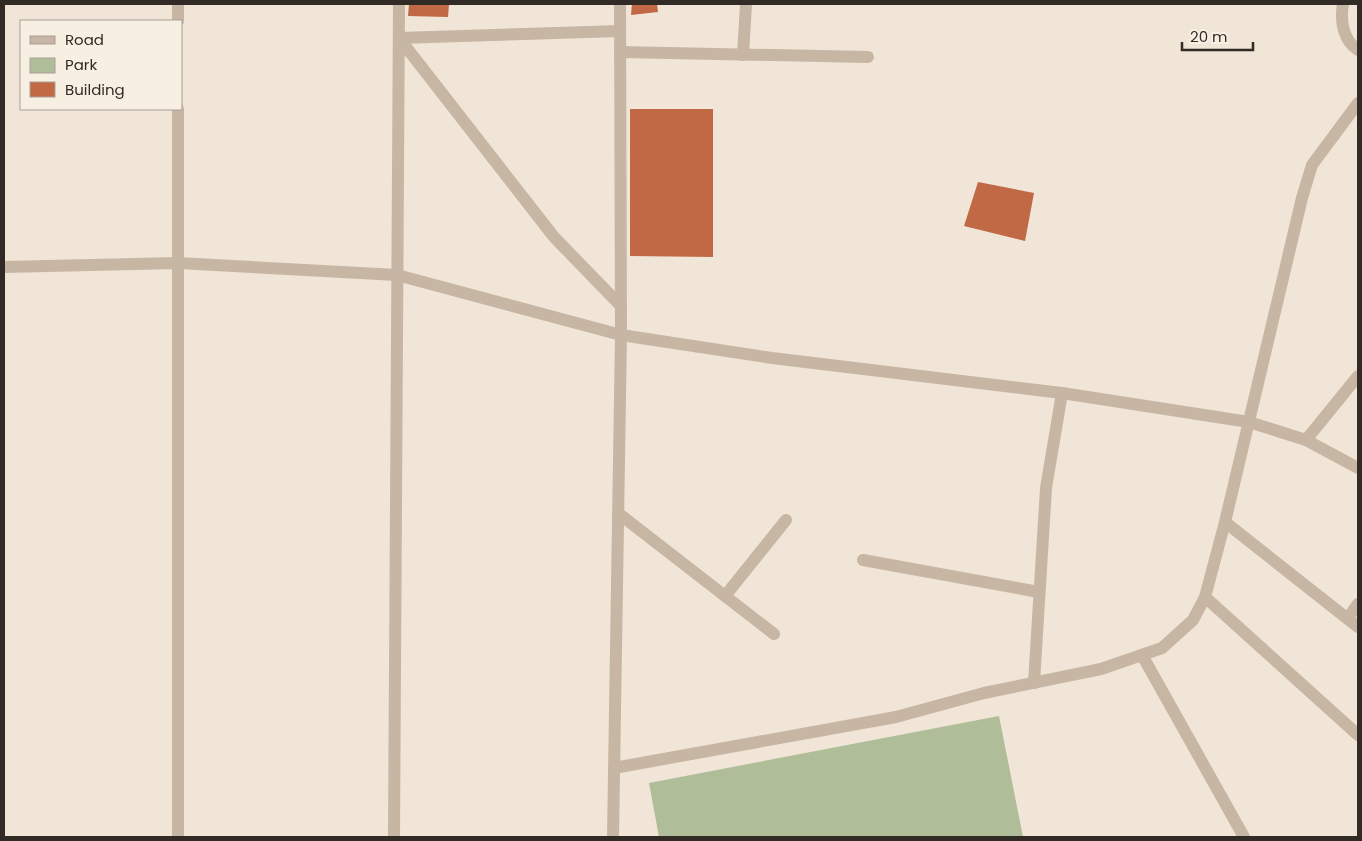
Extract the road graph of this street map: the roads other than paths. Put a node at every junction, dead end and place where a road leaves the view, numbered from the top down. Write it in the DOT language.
graph roads {
  1 [pos="178,4"];
  2 [pos="399,4"];
  3 [pos="620,4"];
  4 [pos="746,4"];
  5 [pos="1343,4"];
  6 [pos="178,20"];
  7 [pos="620,31"];
  8 [pos="399,38"];
  9 [pos="1358,50"];
  10 [pos="620,52"];
  11 [pos="743,55"];
  12 [pos="868,57"];
  13 [pos="1358,103"];
  14 [pos="178,110"];
  15 [pos="178,263"];
  16 [pos="4,267"];
  17 [pos="397,275"];
  18 [pos="621,306"];
  19 [pos="621,335"];
  20 [pos="1358,376"];
  21 [pos="1062,393"];
  22 [pos="1249,422"];
  23 [pos="1306,440"];
  24 [pos="1358,468"];
  25 [pos="618,513"];
  26 [pos="786,520"];
  27 [pos="1225,522"];
  28 [pos="863,560"];
  29 [pos="1038,592"];
  30 [pos="724,596"];
  31 [pos="1205,597"];
  32 [pos="1358,604"];
  33 [pos="1348,618"];
  34 [pos="1358,626"];
  35 [pos="774,634"];
  36 [pos="1142,655"];
  37 [pos="1034,683"];
  38 [pos="1358,735"];
  39 [pos="614,768"];
  40 [pos="178,837"];
  41 [pos="394,837"];
  42 [pos="613,837"];
  43 [pos="1244,837"];
  1 -- 6 [label="street"];
  2 -- 8 [label="street"];
  3 -- 7 [label="street"];
  4 -- 11 [label="street"];
  5 -- 9 [label="street"];
  7 -- 8 [label="street"];
  7 -- 10 [label="street"];
  8 -- 17 [label="street"];
  8 -- 18 [label="street"];
  10 -- 11 [label="street"];
  10 -- 18 [label="street"];
  11 -- 12 [label="street"];
  13 -- 22 [label="street"];
  14 -- 15 [label="street"];
  15 -- 16 [label="street"];
  15 -- 17 [label="street"];
  15 -- 40 [label="street"];
  17 -- 19 [label="street"];
  17 -- 41 [label="street"];
  18 -- 19 [label="street"];
  19 -- 21 [label="street"];
  19 -- 25 [label="street"];
  20 -- 23 [label="street"];
  21 -- 22 [label="street"];
  21 -- 29 [label="street"];
  22 -- 23 [label="street"];
  22 -- 27 [label="street"];
  23 -- 24 [label="street"];
  25 -- 30 [label="street"];
  25 -- 39 [label="street"];
  26 -- 30 [label="street"];
  27 -- 31 [label="street"];
  27 -- 33 [label="street"];
  28 -- 29 [label="street"];
  29 -- 37 [label="street"];
  30 -- 35 [label="street"];
  31 -- 36 [label="street"];
  31 -- 38 [label="street"];
  32 -- 33 [label="street"];
  33 -- 34 [label="street"];
  36 -- 37 [label="street"];
  36 -- 43 [label="street"];
  37 -- 39 [label="street"];
  39 -- 42 [label="street"];
}
